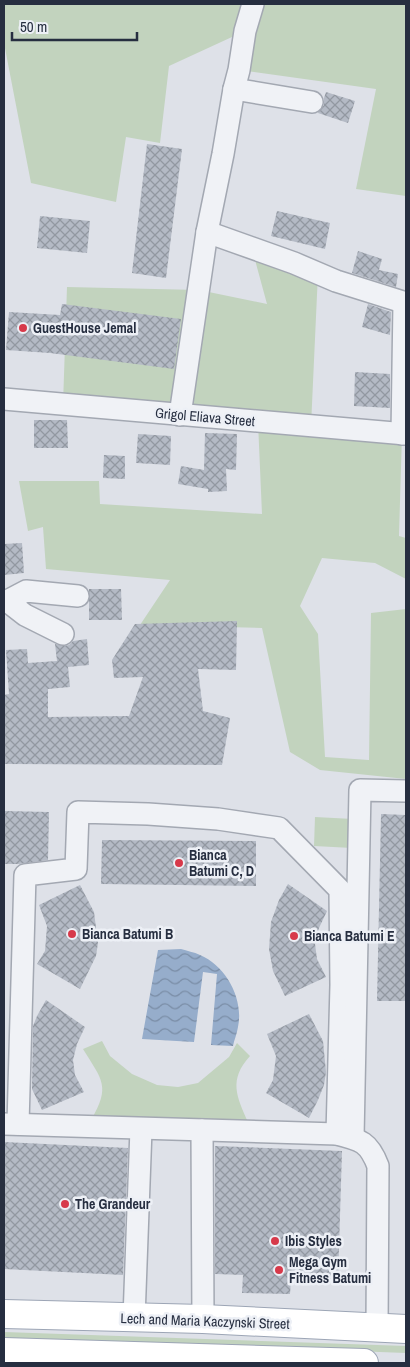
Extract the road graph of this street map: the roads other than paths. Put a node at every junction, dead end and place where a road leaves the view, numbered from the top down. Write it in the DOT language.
graph roads {
  1 [pos="253,4"];
  2 [pos="234,89"];
  3 [pos="312,102"];
  4 [pos="207,232"];
  5 [pos="405,303"];
  6 [pos="4,399"];
  7 [pos="180,415"];
  8 [pos="404,434"];
  9 [pos="78,596"];
  10 [pos="5,601"];
  11 [pos="63,634"];
  12 [pos="406,791"];
  13 [pos="11,1124"];
  14 [pos="141,1129"];
  15 [pos="202,1130"];
  16 [pos="345,1136"];
  17 [pos="4,1314"];
  18 [pos="134,1318"];
  19 [pos="203,1320"];
  20 [pos="377,1328"];
  21 [pos="406,1329"];
  22 [pos="4,1352"];
  23 [pos="72,1359"];
  24 [pos="364,1363"];
  1 -- 2 [label="street"];
  2 -- 3 [label="street"];
  2 -- 4 [label="street"];
  4 -- 5 [label="street"];
  4 -- 7 [label="street"];
  5 -- 8 [label="street"];
  6 -- 7 [label="street, Grigol Eliava Street"];
  7 -- 8 [label="street, Grigol Eliava Street"];
  9 -- 10 [label="street"];
  10 -- 11 [label="street"];
  12 -- 16 [label="street"];
  13 -- 14 [label="street"];
  13 -- 16 [label="street"];
  14 -- 15 [label="street"];
  14 -- 18 [label="street"];
  15 -- 16 [label="street"];
  15 -- 19 [label="street"];
  16 -- 20 [label="street"];
  17 -- 18 [label="main road, Lech and Maria Kaczynski Street"];
  18 -- 19 [label="main road, Lech and Maria Kaczynski Street"];
  19 -- 20 [label="main road, Lech and Maria Kaczynski Street"];
  20 -- 21 [label="main road, Lech and Maria Kaczynski Street"];
  22 -- 23 [label="main road"];
  23 -- 24 [label="main road"];
}
